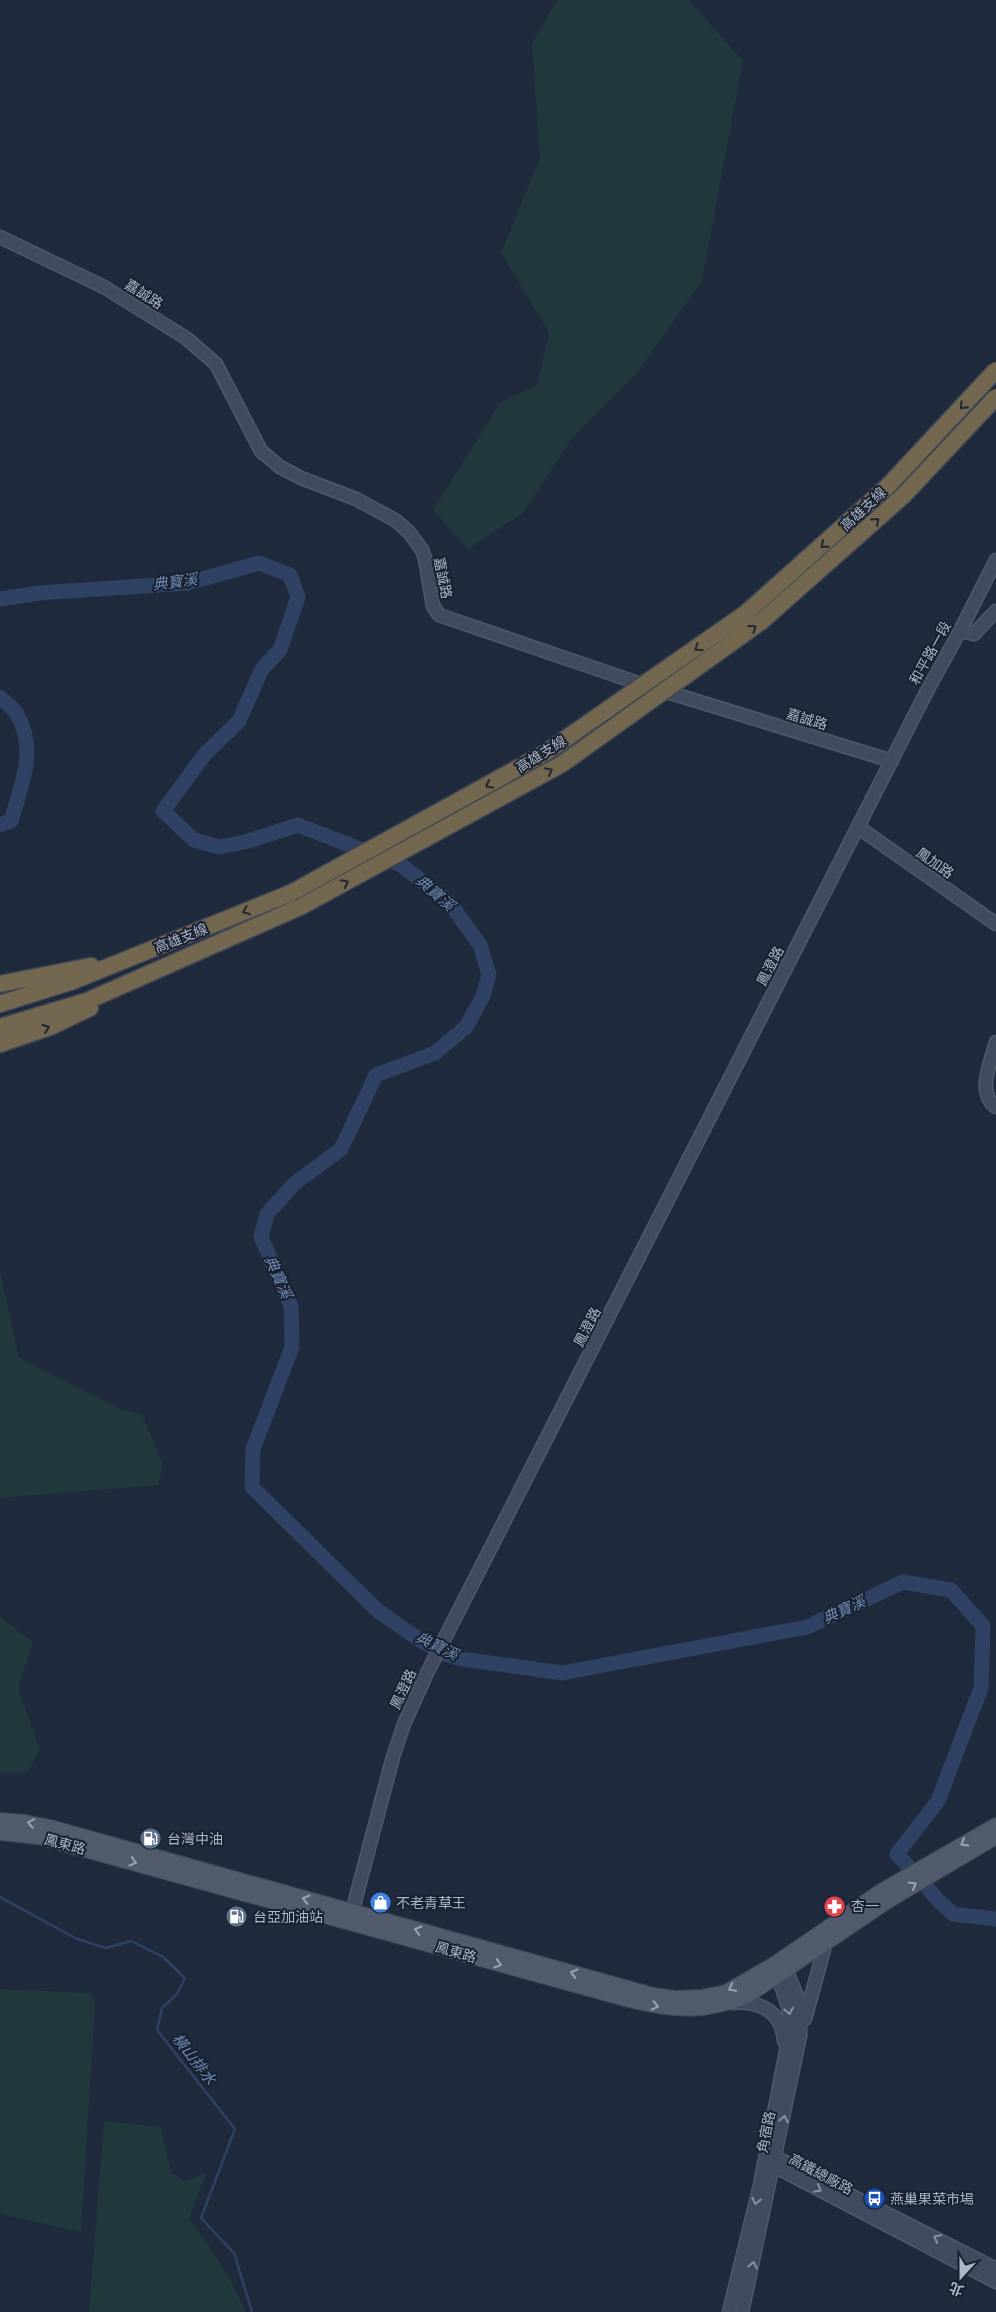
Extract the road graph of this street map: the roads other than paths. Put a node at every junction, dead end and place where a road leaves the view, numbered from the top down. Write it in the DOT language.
graph roads {
  1 [pos="0,237"];
  2 [pos="996,370"];
  3 [pos="996,397"];
  4 [pos="996,560"];
  5 [pos="996,610"];
  6 [pos="960,631"];
  7 [pos="892,761"];
  8 [pos="858,827"];
  9 [pos="996,924"];
  10 [pos="227,939"];
  11 [pos="132,958"];
  12 [pos="0,984"];
  13 [pos="0,1004"];
  14 [pos="0,1027"];
  15 [pos="996,1042"];
  16 [pos="0,1044"];
  17 [pos="996,1107"];
  18 [pos="0,1820"];
  19 [pos="996,1825"];
  20 [pos="0,1833"];
  21 [pos="996,1837"];
  22 [pos="111,1850"];
  23 [pos="936,1866"];
  24 [pos="885,1896"];
  25 [pos="351,1917"];
  26 [pos="826,1942"];
  27 [pos="781,1967"];
  28 [pos="729,2004"];
  29 [pos="800,2036"];
  30 [pos="786,2059"];
  31 [pos="770,2160"];
  32 [pos="996,2269"];
  33 [pos="996,2282"];
  34 [pos="729,2312"];
  35 [pos="742,2312"];
  1 -- 7 [label="street, 嘉誠路"];
  2 -- 11 [label="highway, 高雄支線, one-way, bridge"];
  10 -- 3 [label="highway, 高雄支線, one-way, bridge"];
  4 -- 6 [label="street, 和平路一段"];
  5 -- 6 [label="street"];
  6 -- 7 [label="street, 和平路一段"];
  7 -- 8 [label="street, 鳳澄路"];
  8 -- 9 [label="street, 鳳加路"];
  8 -- 25 [label="street, 鳳澄路"];
  10 -- 14 [label="highway, 高雄支線"];
  16 -- 10 [label="highway, one-way"];
  11 -- 12 [label="highway"];
  11 -- 13 [label="highway, 高雄支線"];
  15 -- 17 [label="street"];
  22 -- 18 [label="main road, 鳳東路, one-way"];
  19 -- 23 [label="main road, one-way"];
  20 -- 22 [label="main road, 鳳東路"];
  21 -- 23 [label="main road"];
  22 -- 25 [label="main road, 鳳東路"];
  23 -- 24 [label="main road"];
  24 -- 26 [label="main road, 鳳東路"];
  24 -- 27 [label="main road, 鳳東路"];
  27 -- 25 [label="main road, 鳳東路, one-way"];
  25 -- 28 [label="main road, 鳳東路, one-way"];
  26 -- 27 [label="main road, 鳳東路"];
  26 -- 29 [label="street"];
  27 -- 28 [label="main road, 鳳東路"];
  27 -- 29 [label="street, 角宿路"];
  27 -- 30 [label="street, 角宿路, one-way"];
  28 -- 30 [label="street"];
  31 -- 29 [label="street, 角宿路, one-way"];
  30 -- 31 [label="street, 角宿路"];
  32 -- 31 [label="street, 高鐵總廠路, one-way"];
  31 -- 33 [label="street, 高鐵總廠路, one-way"];
  31 -- 34 [label="street, 角宿路, one-way"];
  35 -- 31 [label="street, 角宿路, one-way"];
}
